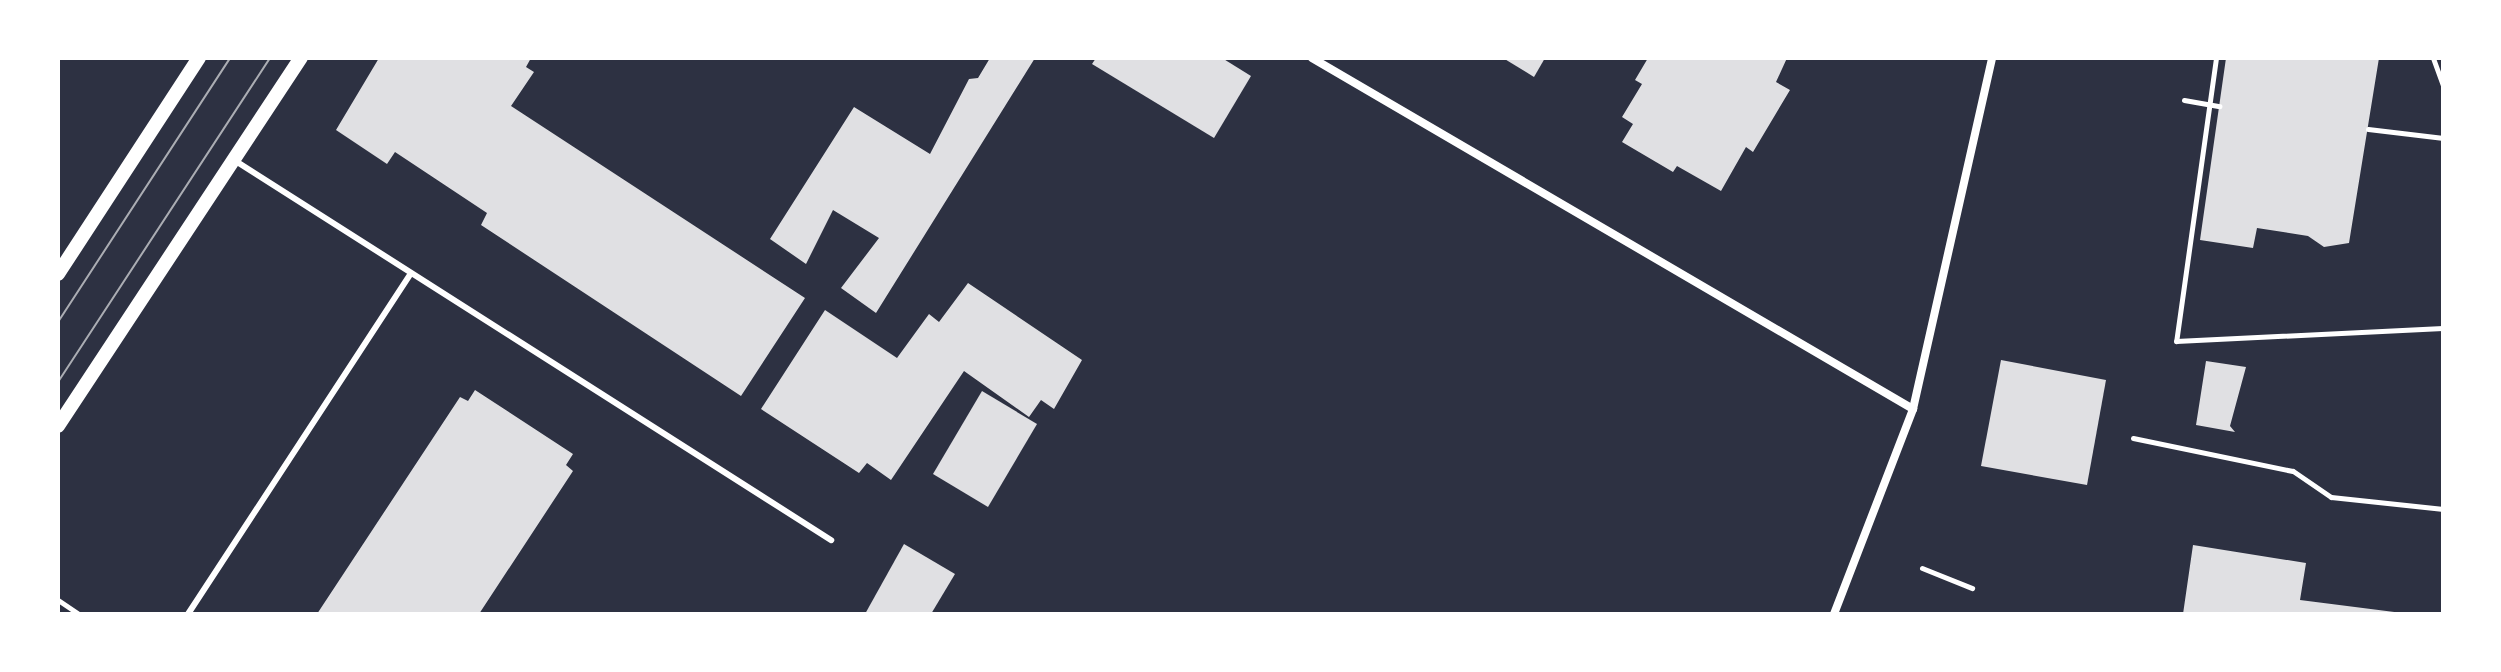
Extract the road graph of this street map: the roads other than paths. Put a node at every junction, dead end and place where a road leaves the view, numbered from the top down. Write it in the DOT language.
graph roads {
  1 [pos="199,58"];
  2 [pos="301,58"];
  3 [pos="1312,58"];
  4 [pos="1992,58"];
  5 [pos="234,160"];
  6 [pos="58,274"];
  7 [pos="409,276"];
  8 [pos="1913,409"];
  9 [pos="58,426"];
  10 [pos="831,540"];
  11 [pos="188,614"];
  12 [pos="1834,614"];
  1 -- 6 [label="street"];
  2 -- 5 [label="street"];
  3 -- 8 [label="street"];
  4 -- 8 [label="street"];
  5 -- 7 [label="lane"];
  5 -- 9 [label="street"];
  7 -- 10 [label="lane"];
  7 -- 11 [label="lane"];
  8 -- 12 [label="street"];
}
